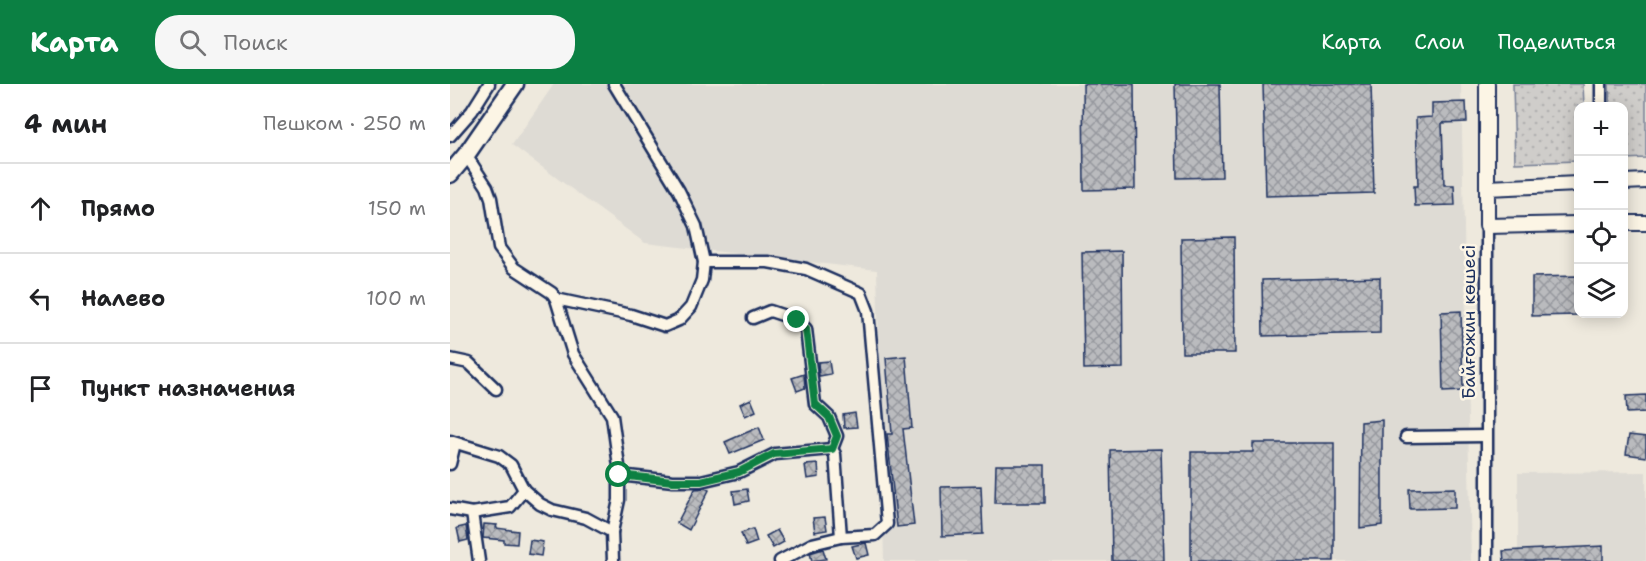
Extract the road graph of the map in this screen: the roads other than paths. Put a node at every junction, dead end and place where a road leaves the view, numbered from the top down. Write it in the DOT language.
graph roads {
  1 [pos="489,84"];
  2 [pos="515,84"];
  3 [pos="614,84"];
  4 [pos="1487,84"];
  5 [pos="1601,84"];
  6 [pos="1601,102"];
  7 [pos="450,136"];
  8 [pos="466,155"];
  9 [pos="450,174"];
  10 [pos="1646,181"];
  11 [pos="1628,182"];
  12 [pos="1574,184"];
  13 [pos="1487,188"];
  14 [pos="1628,223"];
  15 [pos="1646,223"];
  16 [pos="1574,224"];
  17 [pos="1487,226"];
  18 [pos="704,262"];
  19 [pos="556,298"];
  20 [pos="753,318"];
  21 [pos="450,360"];
  22 [pos="496,389"];
  23 [pos="1486,436"];
  24 [pos="1406,437"];
  25 [pos="453,442"];
  26 [pos="832,449"];
  27 [pos="450,464"];
  28 [pos="619,475"];
  29 [pos="524,490"];
  30 [pos="450,509"];
  31 [pos="472,513"];
  32 [pos="612,532"];
  33 [pos="841,537"];
  34 [pos="479,561"];
  35 [pos="613,561"];
  36 [pos="780,561"];
  37 [pos="1487,561"];
  1 -- 7 [label="street"];
  2 -- 8 [label="highway"];
  3 -- 18 [label="street"];
  4 -- 13 [label="main road, Байғожин көшесі"];
  5 -- 6 [label="street"];
  8 -- 9 [label="highway"];
  8 -- 19 [label="street"];
  10 -- 11 [label="main road"];
  12 -- 13 [label="main road"];
  13 -- 17 [label="main road, Байғожин көшесі"];
  14 -- 15 [label="main road"];
  16 -- 17 [label="main road"];
  17 -- 23 [label="street, Байғожин көшесі"];
  18 -- 19 [label="street"];
  18 -- 33 [label="street"];
  19 -- 28 [label="street"];
  20 -- 26 [label="street"];
  21 -- 22 [label="street"];
  23 -- 24 [label="street"];
  23 -- 37 [label="street, Байғожин көшесі"];
  25 -- 27 [label="street"];
  25 -- 29 [label="street"];
  26 -- 28 [label="street"];
  26 -- 33 [label="street"];
  28 -- 32 [label="street"];
  29 -- 31 [label="street"];
  29 -- 32 [label="street"];
  30 -- 31 [label="street"];
  31 -- 34 [label="street"];
  32 -- 35 [label="street"];
  33 -- 36 [label="street"];
}
